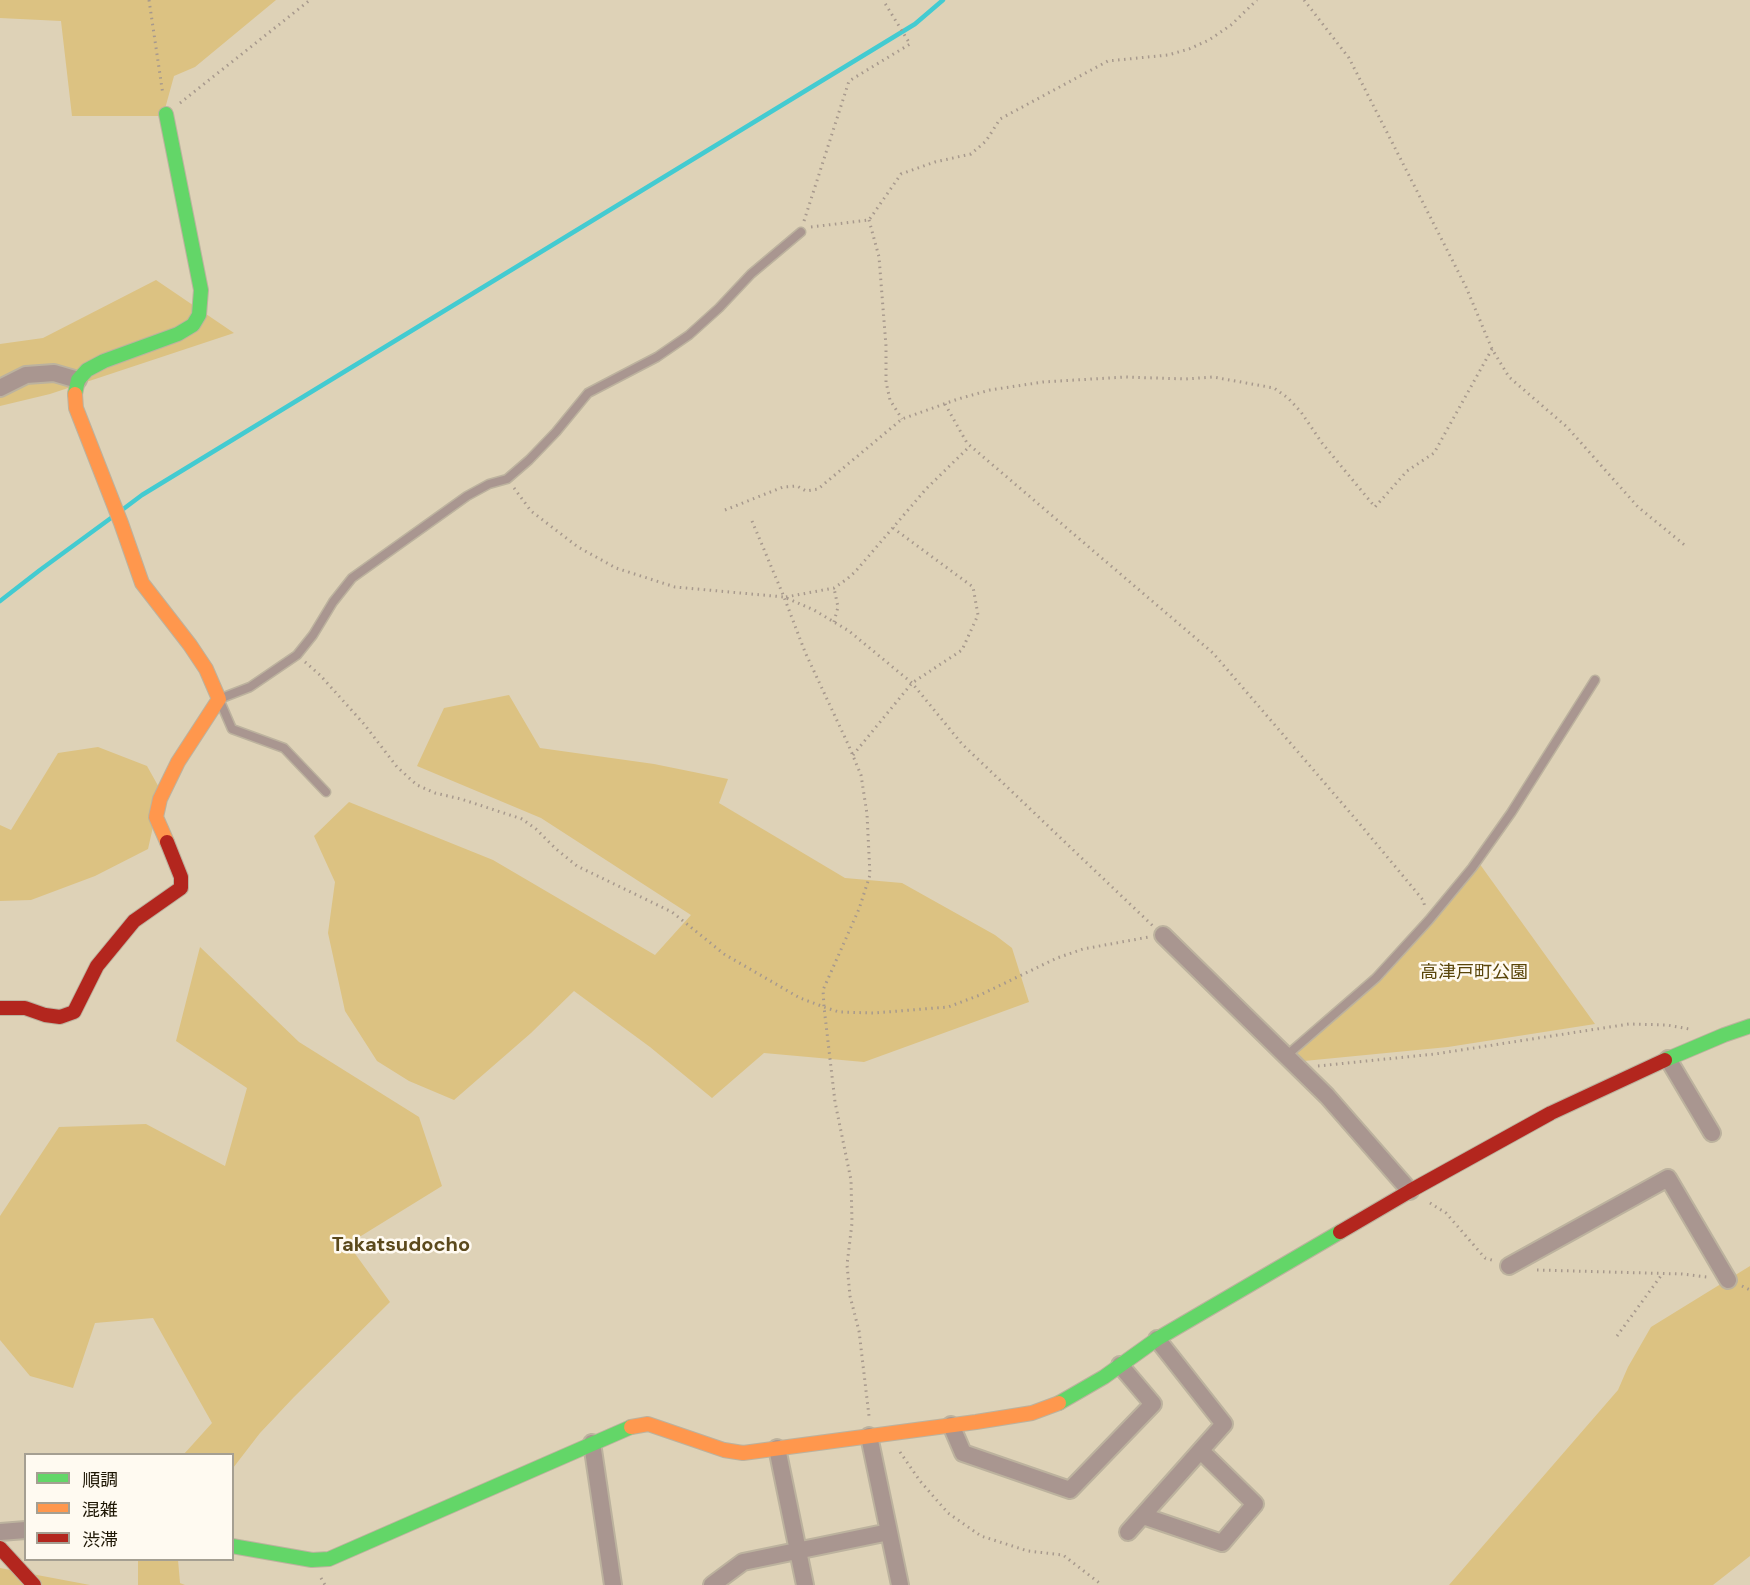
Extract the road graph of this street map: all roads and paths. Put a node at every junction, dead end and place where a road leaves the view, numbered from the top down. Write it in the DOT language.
graph roads {
  1 [pos="149,0"];
  2 [pos="310,0"];
  3 [pos="883,0"];
  4 [pos="1257,0"];
  5 [pos="1304,0"];
  6 [pos="166,114"];
  7 [pos="869,220"];
  8 [pos="801,232"];
  9 [pos="1492,349"];
  10 [pos="78,380"];
  11 [pos="0,388"];
  12 [pos="945,404"];
  13 [pos="902,419"];
  14 [pos="970,446"];
  15 [pos="507,479"];
  16 [pos="725,510"];
  17 [pos="752,521"];
  18 [pos="893,528"];
  19 [pos="1687,547"];
  20 [pos="834,588"];
  21 [pos="784,597"];
  22 [pos="834,622"];
  23 [pos="297,655"];
  24 [pos="1595,680"];
  25 [pos="912,683"];
  26 [pos="219,699"];
  27 [pos="853,755"];
  28 [pos="326,792"];
  29 [pos="1429,920"];
  30 [pos="1163,935"];
  31 [pos="824,1007"];
  32 [pos="0,1008"];
  33 [pos="1750,1026"];
  34 [pos="1690,1029"];
  35 [pos="1668,1059"];
  36 [pos="1292,1062"];
  37 [pos="1713,1133"];
  38 [pos="1410,1191"];
  39 [pos="1509,1266"];
  40 [pos="1663,1274"];
  41 [pos="1728,1280"];
  42 [pos="1750,1290"];
  43 [pos="1617,1336"];
  44 [pos="1157,1339"];
  45 [pos="1120,1365"];
  46 [pos="951,1425"];
  47 [pos="887,1434"];
  48 [pos="869,1436"];
  49 [pos="592,1443"];
  50 [pos="777,1448"];
  51 [pos="1201,1451"];
  52 [pos="1143,1516"];
  53 [pos="24,1530"];
  54 [pos="0,1532"];
  55 [pos="889,1532"];
  56 [pos="1128,1532"];
  57 [pos="234,1546"];
  58 [pos="0,1548"];
  59 [pos="798,1551"];
  60 [pos="34,1585"];
  61 [pos="613,1585"];
  62 [pos="712,1585"];
  63 [pos="805,1585"];
  64 [pos="900,1585"];
  65 [pos="1102,1585"];
  1 -- 6 [label="path"];
  2 -- 6 [label="path"];
  3 -- 8 [label="path"];
  4 -- 7 [label="path"];
  5 -- 9 [label="path"];
  6 -- 10 [label="street"];
  7 -- 8 [label="path"];
  7 -- 13 [label="path"];
  8 -- 15 [label="lane"];
  9 -- 12 [label="path"];
  9 -- 19 [label="path"];
  10 -- 11 [label="street"];
  10 -- 26 [label="street"];
  12 -- 13 [label="path"];
  12 -- 14 [label="path"];
  13 -- 16 [label="path"];
  14 -- 18 [label="path"];
  14 -- 29 [label="path"];
  15 -- 21 [label="path"];
  15 -- 23 [label="lane"];
  17 -- 21 [label="path"];
  18 -- 20 [label="path"];
  18 -- 25 [label="path"];
  20 -- 21 [label="path"];
  20 -- 22 [label="path"];
  21 -- 22 [label="path"];
  21 -- 27 [label="path"];
  22 -- 25 [label="path"];
  23 -- 26 [label="lane"];
  23 -- 31 [label="path"];
  24 -- 29 [label="lane"];
  25 -- 27 [label="path"];
  25 -- 30 [label="path"];
  26 -- 28 [label="lane"];
  26 -- 32 [label="street"];
  27 -- 31 [label="path"];
  29 -- 36 [label="lane"];
  30 -- 31 [label="path"];
  30 -- 36 [label="street"];
  31 -- 48 [label="path"];
  33 -- 35 [label="street"];
  34 -- 36 [label="path"];
  35 -- 37 [label="street"];
  35 -- 38 [label="street"];
  36 -- 38 [label="street"];
  38 -- 39 [label="path"];
  38 -- 44 [label="street"];
  39 -- 40 [label="path"];
  39 -- 41 [label="street"];
  40 -- 41 [label="path"];
  40 -- 43 [label="path"];
  41 -- 42 [label="path"];
  44 -- 45 [label="street"];
  44 -- 51 [label="street"];
  45 -- 46 [label="street"];
  45 -- 46 [label="street"];
  46 -- 47 [label="street"];
  47 -- 48 [label="street"];
  47 -- 65 [label="path"];
  48 -- 50 [label="street"];
  48 -- 55 [label="street"];
  49 -- 50 [label="street"];
  49 -- 57 [label="street"];
  49 -- 61 [label="street"];
  50 -- 59 [label="street"];
  51 -- 52 [label="street"];
  51 -- 52 [label="street"];
  52 -- 56 [label="street"];
  53 -- 54 [label="street"];
  55 -- 59 [label="street"];
  55 -- 64 [label="street"];
  58 -- 60 [label="street"];
  59 -- 62 [label="street"];
  59 -- 63 [label="street"];
}
